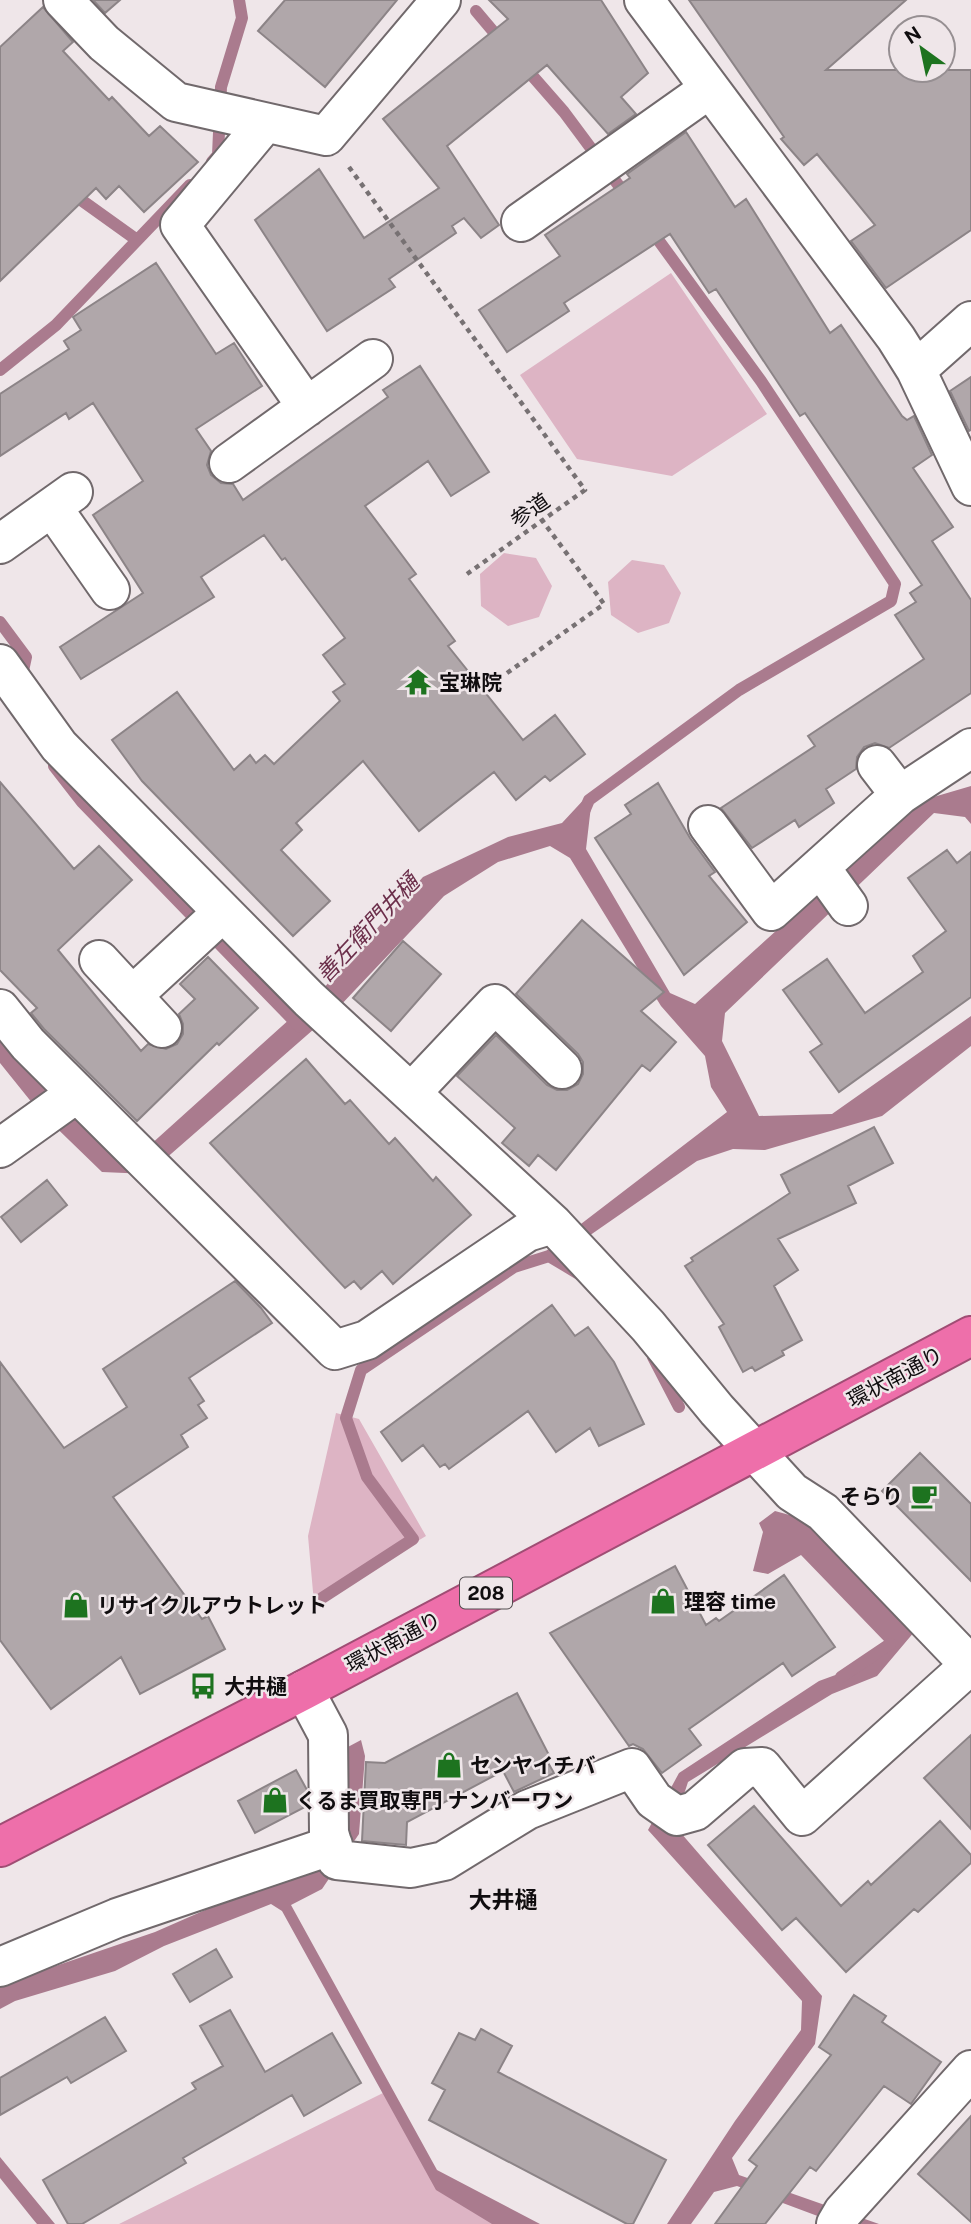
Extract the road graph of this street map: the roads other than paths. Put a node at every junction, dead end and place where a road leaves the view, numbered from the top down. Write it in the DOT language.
graph roads {
  1 [pos="63,0"];
  2 [pos="441,0"];
  3 [pos="644,0"];
  4 [pos="709,89"];
  5 [pos="265,123"];
  6 [pos="521,222"];
  7 [pos="971,321"];
  8 [pos="373,359"];
  9 [pos="916,370"];
  10 [pos="307,407"];
  11 [pos="229,463"];
  12 [pos="971,486"];
  13 [pos="0,544"];
  14 [pos="110,590"];
  15 [pos="11,680"];
  16 [pos="971,748"];
  17 [pos="708,825"];
  18 [pos="820,867"];
  19 [pos="848,905"];
  20 [pos="223,912"];
  21 [pos="99,960"];
  22 [pos="132,996"];
  23 [pos="0,1009"];
  24 [pos="162,1028"];
  25 [pos="562,1069"];
  26 [pos="411,1093"];
  27 [pos="62,1104"];
  28 [pos="0,1148"];
  29 [pos="563,1234"];
  30 [pos="971,1336"];
  31 [pos="755,1451"];
  32 [pos="971,1665"];
  33 [pos="304,1690"];
  34 [pos="0,1847"];
  35 [pos="345,1854"];
  36 [pos="0,1967"];
  37 [pos="971,2070"];
  38 [pos="840,2218"];
  1 -- 5 [label="street"];
  2 -- 5 [label="street"];
  3 -- 4 [label="street"];
  4 -- 6 [label="street"];
  4 -- 9 [label="street"];
  5 -- 10 [label="street"];
  7 -- 9 [label="street"];
  8 -- 10 [label="street"];
  9 -- 12 [label="street"];
  10 -- 11 [label="street"];
  13 -- 14 [label="street"];
  15 -- 20 [label="street"];
  16 -- 18 [label="street"];
  17 -- 18 [label="street"];
  18 -- 19 [label="street"];
  20 -- 22 [label="street"];
  20 -- 26 [label="street"];
  21 -- 22 [label="street"];
  22 -- 24 [label="street"];
  23 -- 27 [label="street"];
  25 -- 26 [label="street"];
  26 -- 29 [label="street"];
  27 -- 28 [label="street"];
  27 -- 29 [label="street"];
  29 -- 31 [label="street"];
  30 -- 31 [label="highway, 環状南通り / 208"];
  31 -- 32 [label="street"];
  31 -- 33 [label="highway, 環状南通り / 208"];
  32 -- 35 [label="street"];
  33 -- 34 [label="highway, 環状南通り / 208"];
  33 -- 35 [label="street"];
  35 -- 36 [label="street"];
  37 -- 38 [label="street"];
}
